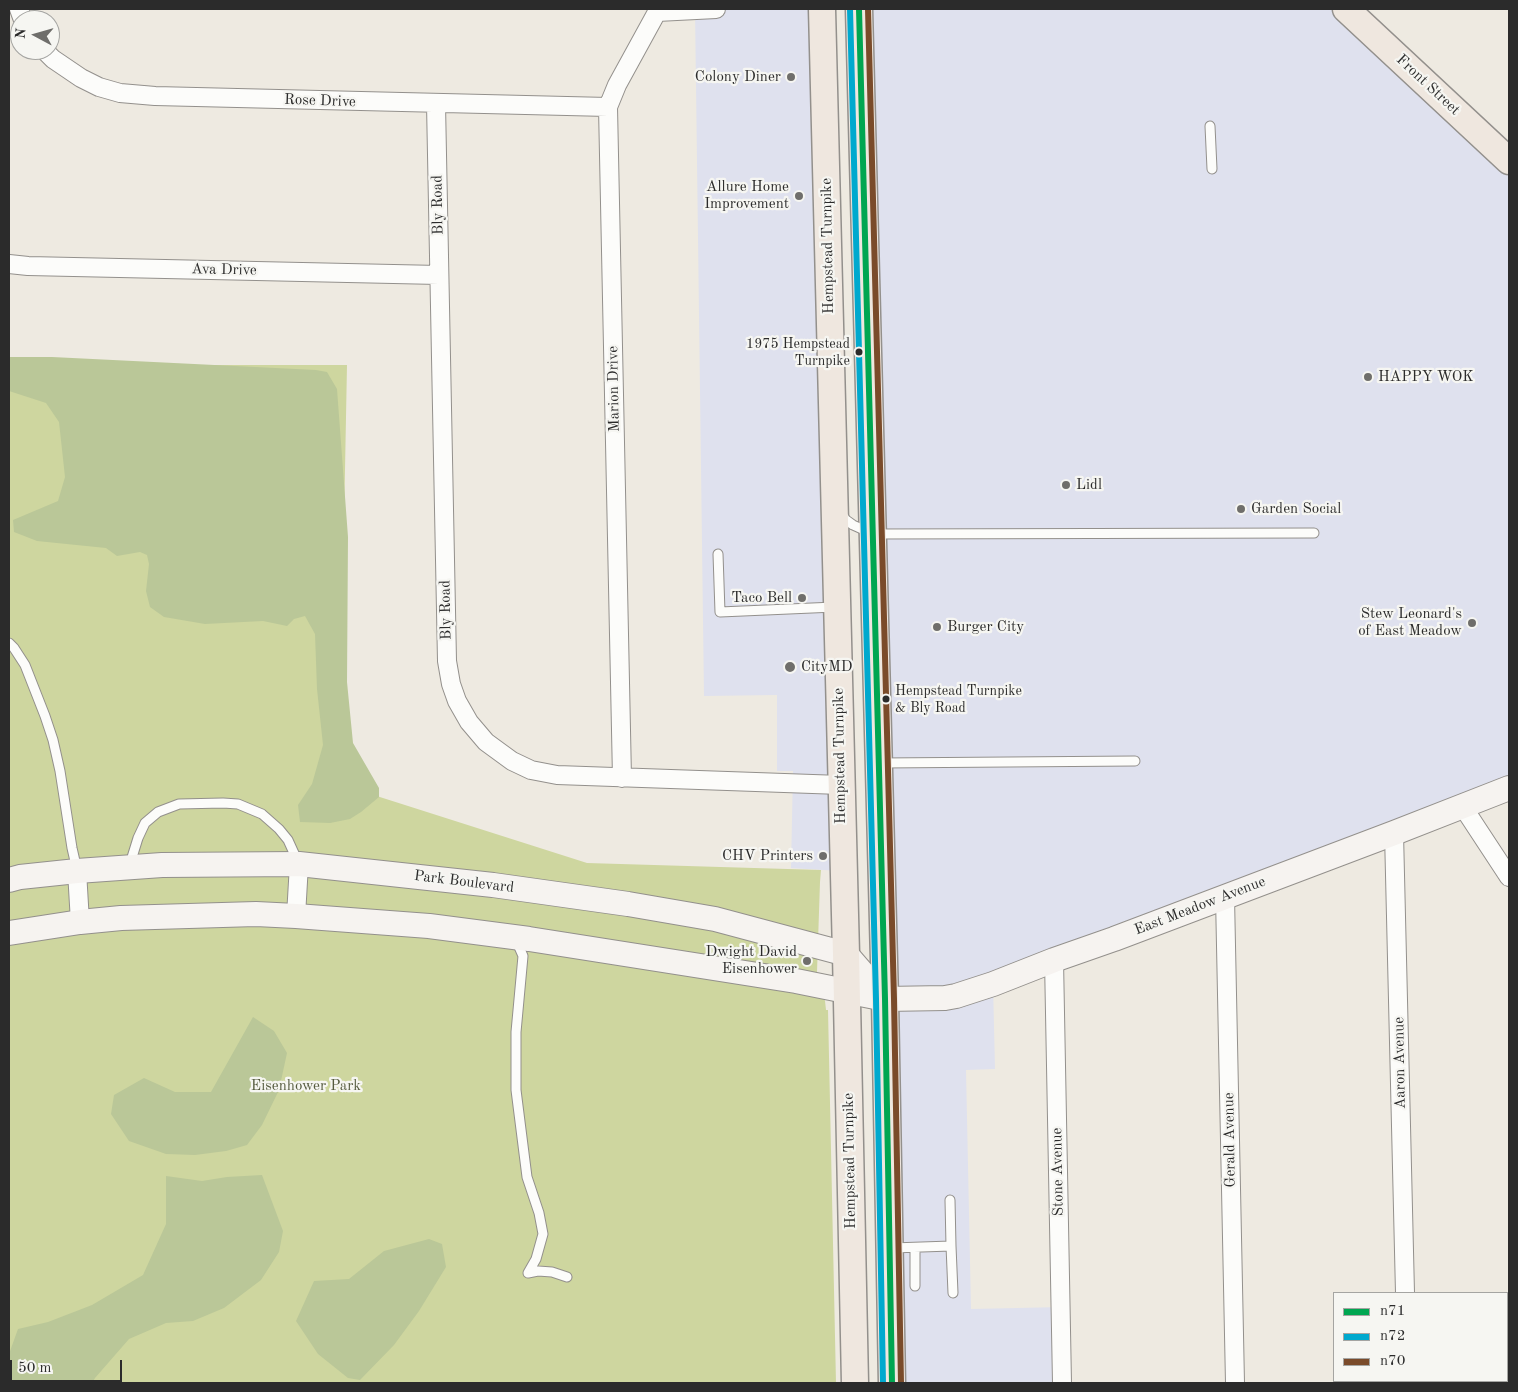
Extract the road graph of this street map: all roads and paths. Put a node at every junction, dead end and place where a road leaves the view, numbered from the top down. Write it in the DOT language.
graph roads {
  1 [pos="716,9"];
  2 [pos="822,9"];
  3 [pos="859,9"];
  4 [pos="1346,9"];
  5 [pos="656,10"];
  6 [pos="54,60"];
  7 [pos="436,104"];
  8 [pos="608,107"];
  9 [pos="1210,126"];
  10 [pos="1509,161"];
  11 [pos="1212,169"];
  12 [pos="9,264"];
  13 [pos="439,275"];
  14 [pos="834,505"];
  15 [pos="1314,533"];
  16 [pos="873,534"];
  17 [pos="718,554"];
  18 [pos="837,607"];
  19 [pos="9,643"];
  20 [pos="1135,760"];
  21 [pos="879,763"];
  22 [pos="622,778"];
  23 [pos="841,785"];
  24 [pos="1509,788"];
  25 [pos="1463,807"];
  26 [pos="1394,833"];
  27 [pos="299,864"];
  28 [pos="129,868"];
  29 [pos="77,871"];
  30 [pos="1509,876"];
  31 [pos="9,880"];
  32 [pos="1225,897"];
  33 [pos="296,916"];
  34 [pos="80,922"];
  35 [pos="9,933"];
  36 [pos="514,937"];
  37 [pos="846,954"];
  38 [pos="1054,960"];
  39 [pos="846,990"];
  40 [pos="885,999"];
  41 [pos="950,1200"];
  42 [pos="951,1246"];
  43 [pos="902,1248"];
  44 [pos="567,1277"];
  45 [pos="915,1286"];
  46 [pos="1405,1292"];
  47 [pos="953,1293"];
  48 [pos="854,1383"];
  49 [pos="892,1383"];
  50 [pos="1062,1383"];
  51 [pos="1235,1383"];
  1 -- 5 [label="street"];
  2 -- 14 [label="main road, Hempstead Turnpike"];
  3 -- 16 [label="main road"];
  4 -- 10 [label="main road, Front Street"];
  5 -- 8 [label="street, Marion Drive"];
  6 -- 7 [label="street, Rose Drive"];
  7 -- 8 [label="street, Rose Drive"];
  7 -- 13 [label="street, Bly Road"];
  8 -- 22 [label="street, Marion Drive"];
  9 -- 11 [label="lane"];
  12 -- 13 [label="street, Ava Drive"];
  13 -- 22 [label="street, Bly Road"];
  14 -- 16 [label="lane"];
  14 -- 18 [label="main road, Hempstead Turnpike"];
  15 -- 16 [label="lane"];
  16 -- 21 [label="main road"];
  17 -- 18 [label="lane"];
  18 -- 23 [label="main road, Hempstead Turnpike"];
  19 -- 29 [label="lane"];
  20 -- 21 [label="lane"];
  21 -- 40 [label="main road"];
  22 -- 23 [label="street, Bly Road"];
  23 -- 37 [label="main road, Hempstead Turnpike"];
  24 -- 25 [label="street, East Meadow Avenue"];
  25 -- 26 [label="street, East Meadow Avenue"];
  25 -- 30 [label="street"];
  26 -- 32 [label="street, East Meadow Avenue"];
  26 -- 46 [label="street, Aaron Avenue"];
  27 -- 28 [label="street, Park Boulevard"];
  27 -- 28 [label="lane"];
  27 -- 33 [label="street"];
  27 -- 37 [label="street, Park Boulevard"];
  28 -- 29 [label="street, Park Boulevard"];
  29 -- 31 [label="street, Park Boulevard"];
  29 -- 34 [label="street"];
  32 -- 38 [label="street, East Meadow Avenue"];
  32 -- 51 [label="street, Gerald Avenue"];
  33 -- 34 [label="street"];
  33 -- 36 [label="street"];
  34 -- 35 [label="street"];
  36 -- 39 [label="street"];
  36 -- 44 [label="lane"];
  37 -- 39 [label="main road, Hempstead Turnpike"];
  37 -- 40 [label="street"];
  38 -- 40 [label="street, East Meadow Avenue"];
  38 -- 50 [label="street, Stone Avenue"];
  39 -- 40 [label="street, East Meadow Avenue"];
  39 -- 48 [label="main road, Hempstead Turnpike"];
  40 -- 43 [label="main road"];
  41 -- 42 [label="lane"];
  42 -- 43 [label="lane"];
  42 -- 47 [label="lane"];
  43 -- 45 [label="lane"];
  43 -- 49 [label="main road"];
}
